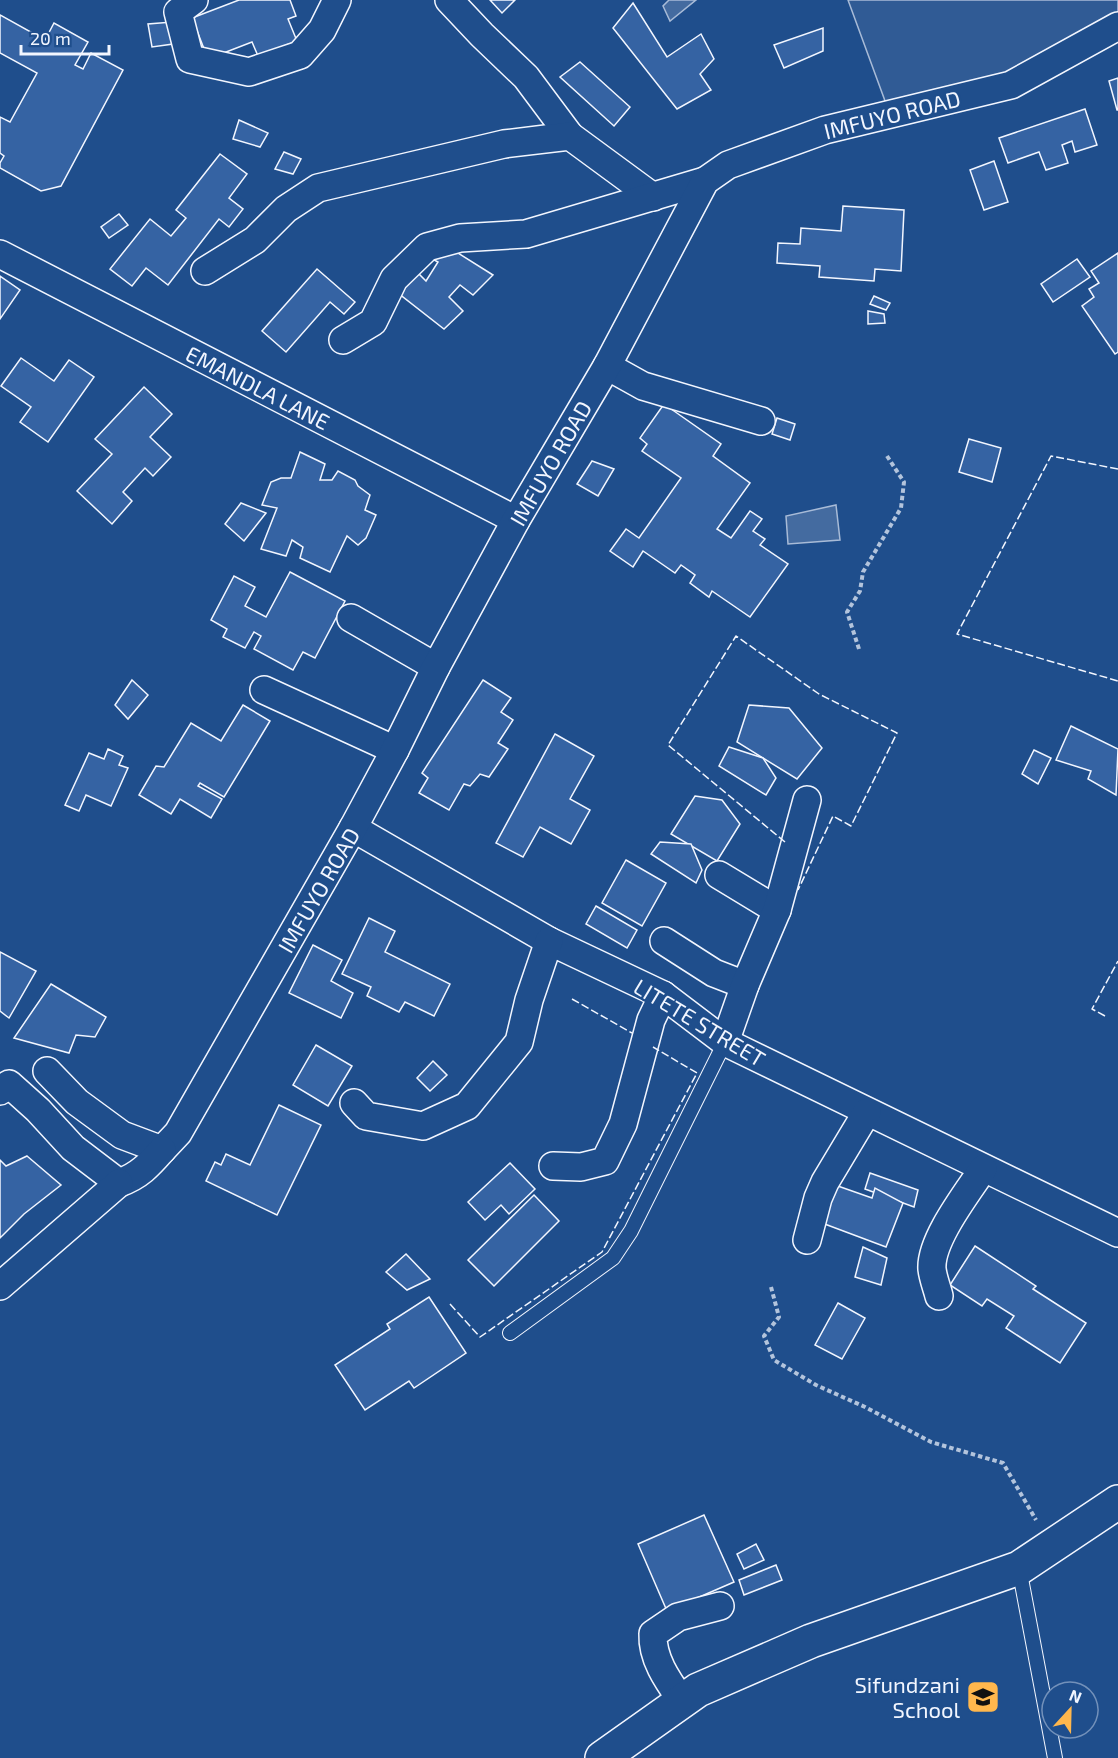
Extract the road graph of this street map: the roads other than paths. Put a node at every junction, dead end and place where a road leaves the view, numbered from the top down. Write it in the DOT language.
graph roads {
  1 [pos="194,0"];
  2 [pos="337,0"];
  3 [pos="449,0"];
  4 [pos="1118,26"];
  5 [pos="570,136"];
  6 [pos="705,181"];
  7 [pos="653,197"];
  8 [pos="0,254"];
  9 [pos="206,272"];
  10 [pos="343,340"];
  11 [pos="607,366"];
  12 [pos="761,422"];
  13 [pos="516,520"];
  14 [pos="351,618"];
  15 [pos="436,667"];
  16 [pos="264,690"];
  17 [pos="395,750"];
  18 [pos="807,800"];
  19 [pos="353,828"];
  20 [pos="718,875"];
  21 [pos="777,910"];
  22 [pos="549,941"];
  23 [pos="664,941"];
  24 [pos="745,985"];
  25 [pos="663,995"];
  26 [pos="726,1042"];
  27 [pos="47,1071"];
  28 [pos="3,1084"];
  29 [pos="354,1103"];
  30 [pos="867,1112"];
  31 [pos="170,1141"];
  32 [pos="553,1166"];
  33 [pos="983,1169"];
  34 [pos="119,1183"];
  35 [pos="1118,1233"];
  36 [pos="807,1240"];
  37 [pos="0,1286"];
  38 [pos="939,1296"];
  39 [pos="510,1333"];
  40 [pos="1118,1502"];
  41 [pos="1019,1568"];
  42 [pos="720,1606"];
  43 [pos="682,1701"];
  44 [pos="602,1758"];
  45 [pos="1055,1758"];
  1 -- 2 [label="street"];
  3 -- 5 [label="street"];
  4 -- 6 [label="street, IMFUYO ROAD"];
  5 -- 7 [label="street"];
  5 -- 9 [label="street"];
  6 -- 7 [label="street"];
  6 -- 11 [label="street, IMFUYO ROAD"];
  7 -- 10 [label="street"];
  8 -- 13 [label="street, EMANDLA LANE"];
  11 -- 12 [label="street"];
  11 -- 13 [label="street, IMFUYO ROAD"];
  13 -- 15 [label="street, IMFUYO ROAD"];
  14 -- 15 [label="street"];
  15 -- 17 [label="street, IMFUYO ROAD"];
  16 -- 17 [label="street"];
  17 -- 19 [label="street, IMFUYO ROAD"];
  18 -- 21 [label="street"];
  19 -- 22 [label="street, LITETE STREET"];
  19 -- 31 [label="street, IMFUYO ROAD"];
  20 -- 21 [label="street"];
  21 -- 24 [label="street"];
  22 -- 25 [label="street, LITETE STREET"];
  22 -- 29 [label="street"];
  23 -- 24 [label="street"];
  24 -- 26 [label="street"];
  25 -- 26 [label="street, LITETE STREET"];
  25 -- 32 [label="street"];
  26 -- 30 [label="street, LITETE STREET"];
  26 -- 39 [label="lane"];
  27 -- 31 [label="street"];
  28 -- 34 [label="street"];
  30 -- 33 [label="street, LITETE STREET"];
  30 -- 36 [label="street"];
  31 -- 34 [label="street, IMFUYO ROAD"];
  33 -- 35 [label="street, LITETE STREET"];
  33 -- 38 [label="street"];
  34 -- 37 [label="street, IMFUYO ROAD"];
  40 -- 41 [label="main road"];
  41 -- 43 [label="main road"];
  41 -- 45 [label="lane"];
  42 -- 43 [label="street"];
  43 -- 44 [label="main road"];
}
